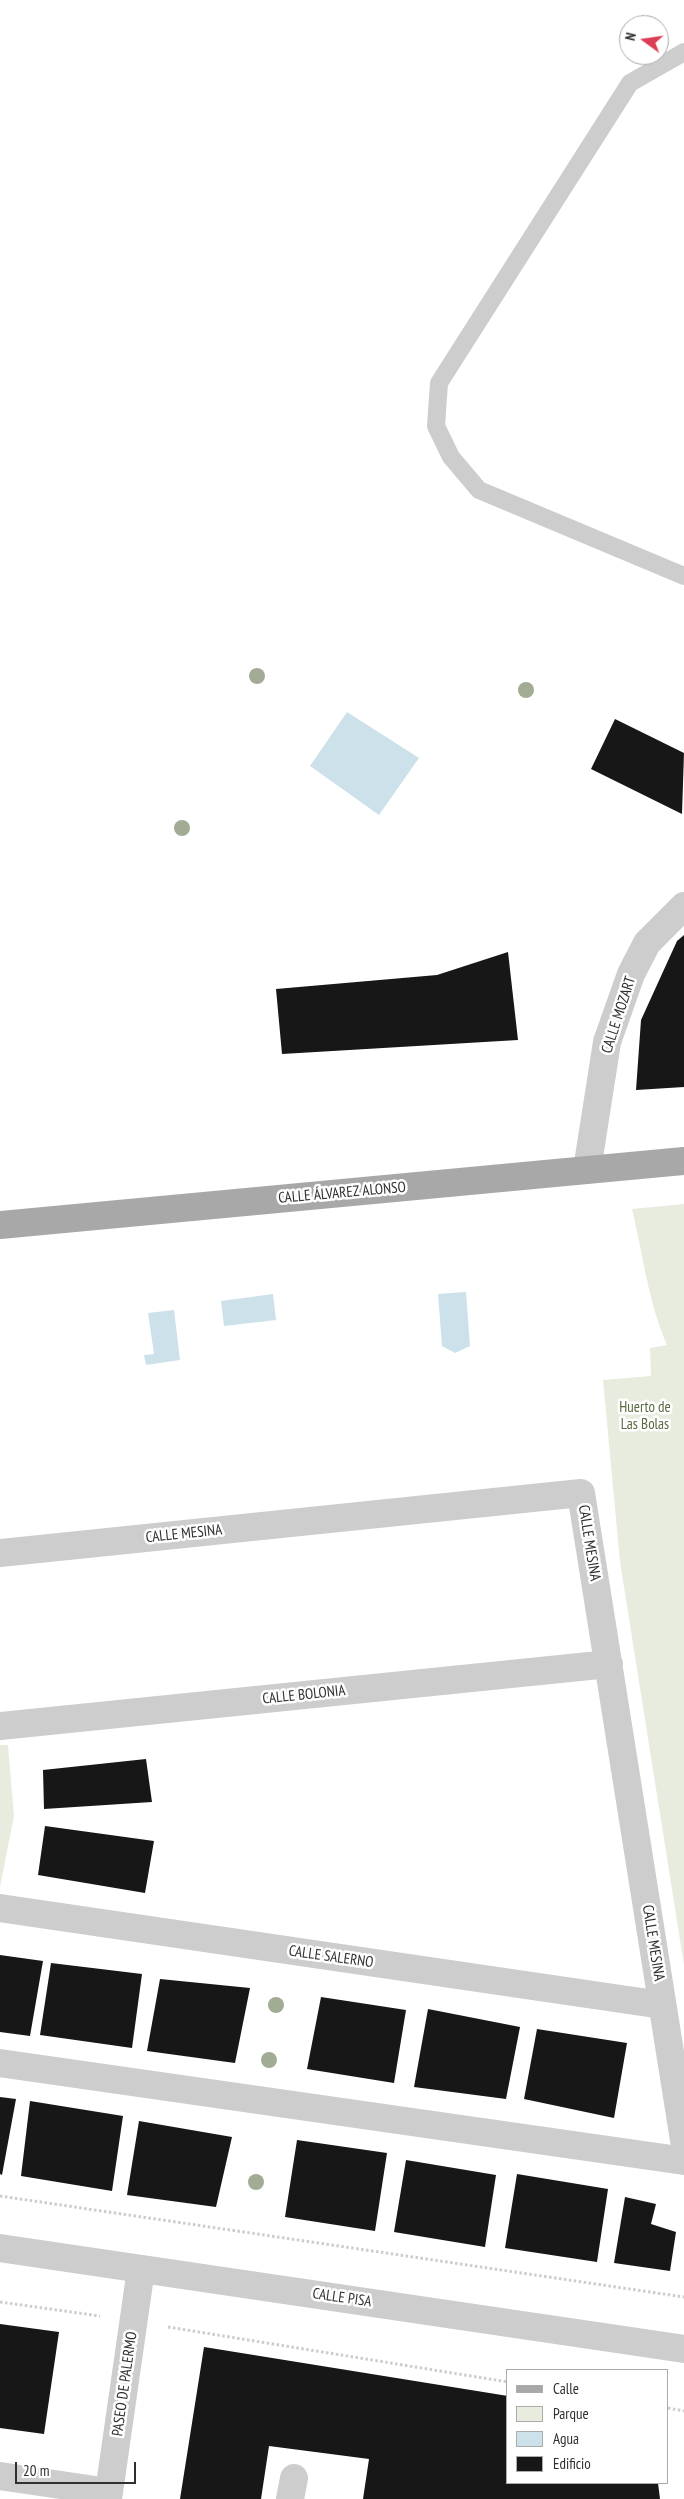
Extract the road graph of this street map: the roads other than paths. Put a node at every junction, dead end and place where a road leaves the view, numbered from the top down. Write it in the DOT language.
graph roads {
  1 [pos="684,52"];
  2 [pos="684,576"];
  3 [pos="684,906"];
  4 [pos="684,1161"];
  5 [pos="587,1170"];
  6 [pos="0,1225"];
  7 [pos="0,1552"];
  8 [pos="608,1664"];
  9 [pos="0,1726"];
  10 [pos="0,1908"];
  11 [pos="662,2005"];
  12 [pos="0,2063"];
  13 [pos="684,2140"];
  14 [pos="684,2161"];
  15 [pos="0,2248"];
  16 [pos="141,2269"];
  17 [pos="684,2348"];
  18 [pos="0,2476"];
  19 [pos="109,2495"];
  1 -- 2 [label="lane"];
  3 -- 5 [label="street, CALLE MOZART"];
  4 -- 5 [label="main road, CALLE ÁLVAREZ ALONSO"];
  5 -- 6 [label="main road, CALLE ÁLVAREZ ALONSO"];
  7 -- 8 [label="street, CALLE MESINA"];
  8 -- 9 [label="street, CALLE BOLONIA"];
  8 -- 11 [label="street, CALLE MESINA"];
  10 -- 11 [label="street, CALLE SALERNO"];
  11 -- 13 [label="street, CALLE MESINA"];
  12 -- 14 [label="street"];
  15 -- 16 [label="street, CALLE PISA"];
  16 -- 17 [label="street, CALLE PISA"];
  16 -- 19 [label="street, PASEO DE PALERMO"];
  18 -- 19 [label="street"];
}
